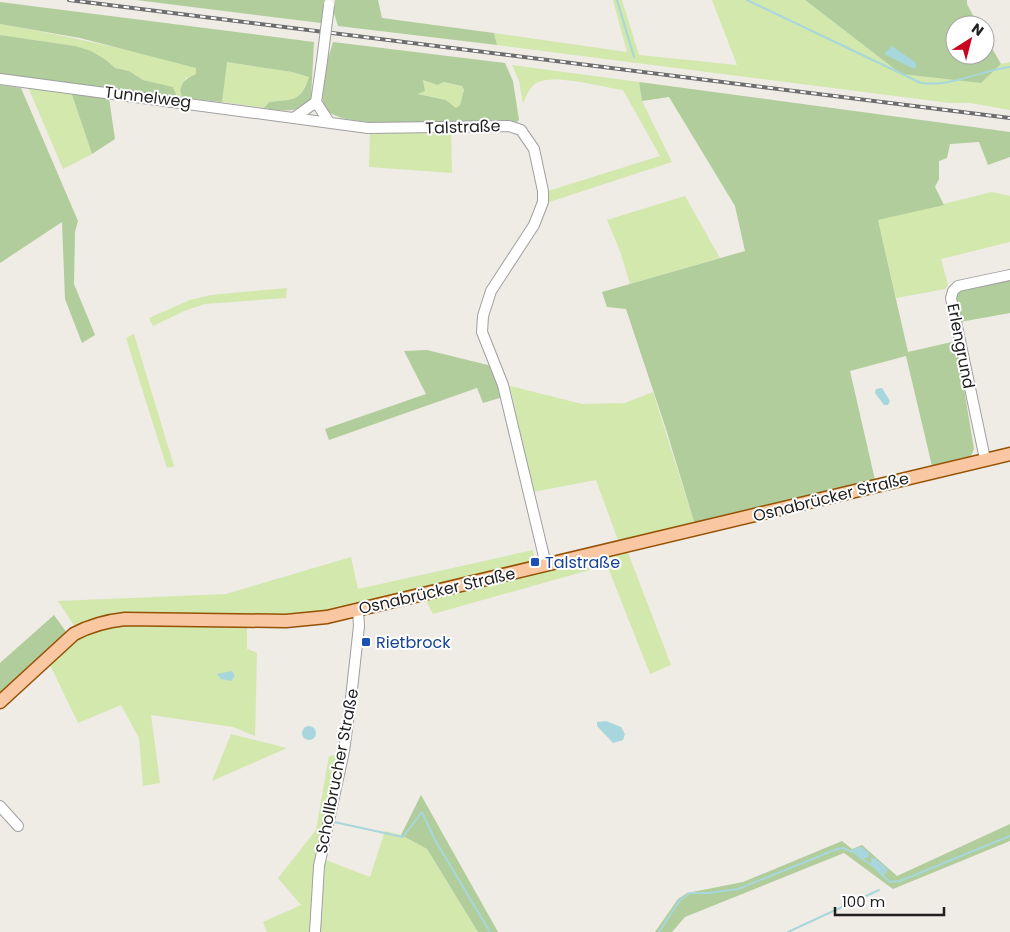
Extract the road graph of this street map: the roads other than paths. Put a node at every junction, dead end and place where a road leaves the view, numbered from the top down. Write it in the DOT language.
graph roads {
  1 [pos="329,2"];
  2 [pos="0,79"];
  3 [pos="316,102"];
  4 [pos="295,118"];
  5 [pos="329,122"];
  6 [pos="1010,275"];
  7 [pos="1010,454"];
  8 [pos="986,460"];
  9 [pos="546,566"];
  10 [pos="358,610"];
  11 [pos="0,702"];
  12 [pos="0,806"];
  13 [pos="18,826"];
  14 [pos="315,932"];
  1 -- 3 [label="street, bridge"];
  2 -- 4 [label="street, Tunnelweg"];
  3 -- 4 [label="street"];
  3 -- 5 [label="street"];
  4 -- 5 [label="street, Talstraße"];
  5 -- 9 [label="street, Talstraße"];
  6 -- 8 [label="street, Erlengrund"];
  7 -- 8 [label="main road, Osnabrücker Straße"];
  8 -- 9 [label="main road, Osnabrücker Straße"];
  9 -- 10 [label="main road, Osnabrücker Straße"];
  10 -- 11 [label="main road, Osnabrücker Straße"];
  10 -- 14 [label="street, Schollbrucher Straße"];
  12 -- 13 [label="street"];
}
